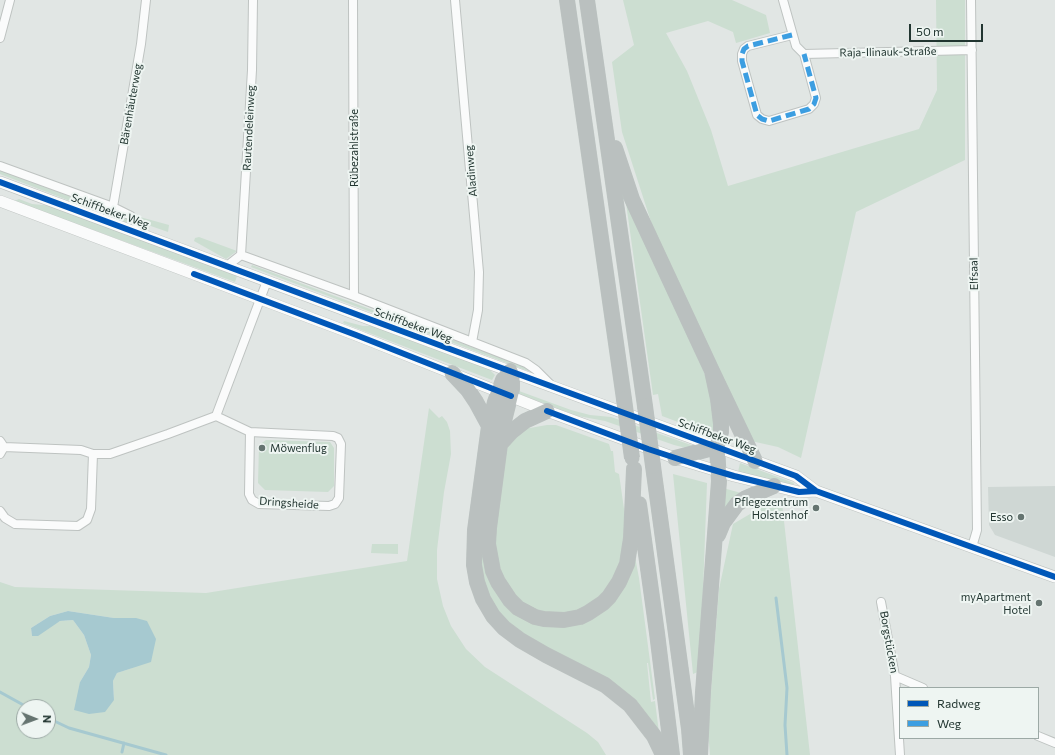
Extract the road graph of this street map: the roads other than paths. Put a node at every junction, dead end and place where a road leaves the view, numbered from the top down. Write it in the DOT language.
graph roads {
  1 [pos="10,0"];
  2 [pos="146,0"];
  3 [pos="253,0"];
  4 [pos="353,0"];
  5 [pos="456,0"];
  6 [pos="567,0"];
  7 [pos="587,0"];
  8 [pos="783,0"];
  9 [pos="971,0"];
  10 [pos="792,35"];
  11 [pos="0,38"];
  12 [pos="972,50"];
  13 [pos="804,54"];
  14 [pos="602,111"];
  15 [pos="0,166"];
  16 [pos="0,182"];
  17 [pos="22,190"];
  18 [pos="0,201"];
  19 [pos="113,207"];
  20 [pos="145,235"];
  21 [pos="241,255"];
  22 [pos="227,266"];
  23 [pos="267,281"];
  24 [pos="354,296"];
  25 [pos="260,299"];
  26 [pos="472,342"];
  27 [pos="510,371"];
  28 [pos="712,372"];
  29 [pos="452,373"];
  30 [pos="552,386"];
  31 [pos="505,394"];
  32 [pos="547,411"];
  33 [pos="216,416"];
  34 [pos="489,426"];
  35 [pos="250,432"];
  36 [pos="501,443"];
  37 [pos="1,447"];
  38 [pos="717,447"];
  39 [pos="93,454"];
  40 [pos="675,458"];
  41 [pos="755,461"];
  42 [pos="633,464"];
  43 [pos="719,472"];
  44 [pos="774,486"];
  45 [pos="816,491"];
  46 [pos="0,511"];
  47 [pos="972,547"];
  48 [pos="714,548"];
  49 [pos="1055,576"];
  50 [pos="881,602"];
  51 [pos="895,676"];
  52 [pos="921,687"];
  53 [pos="1039,736"];
  54 [pos="1055,743"];
  55 [pos="663,755"];
  56 [pos="672,755"];
  57 [pos="691,755"];
  58 [pos="700,755"];
  59 [pos="900,755"];
  1 -- 11 [label="street"];
  2 -- 19 [label="street, Bärenhäuterweg"];
  3 -- 21 [label="street, Rautendeleinweg"];
  4 -- 24 [label="street, Rübezahlstraße"];
  5 -- 26 [label="street, Aladinweg"];
  6 -- 42 [label="highway, bridge"];
  7 -- 14 [label="highway"];
  8 -- 10 [label="street"];
  9 -- 12 [label="street, Elfsaal"];
  10 -- 13 [label="street"];
  10 -- 13 [label="street"];
  12 -- 13 [label="street, Raja-Ilinauk-Straße"];
  12 -- 47 [label="street, Elfsaal"];
  14 -- 28 [label="highway"];
  14 -- 57 [label="highway, bridge"];
  15 -- 19 [label="street, Schiffbeker Weg"];
  16 -- 17 [label="main road, Schiffbeker Weg"];
  17 -- 18 [label="main road"];
  17 -- 20 [label="main road, Schiffbeker Weg"];
  18 -- 25 [label="main road, Schiffbeker Weg"];
  19 -- 20 [label="street, Schiffbeker Weg"];
  20 -- 22 [label="main road, Schiffbeker Weg"];
  21 -- 22 [label="street"];
  21 -- 24 [label="street, Schiffbeker Weg"];
  22 -- 23 [label="main road, Schiffbeker Weg"];
  23 -- 25 [label="street"];
  23 -- 27 [label="main road, Schiffbeker Weg"];
  24 -- 26 [label="street, Schiffbeker Weg"];
  25 -- 29 [label="main road, Schiffbeker Weg"];
  25 -- 33 [label="street"];
  26 -- 30 [label="street, Schiffbeker Weg"];
  27 -- 30 [label="main road, Schiffbeker Weg"];
  27 -- 31 [label="highway"];
  28 -- 38 [label="highway"];
  28 -- 41 [label="highway"];
  29 -- 31 [label="main road, Schiffbeker Weg"];
  29 -- 34 [label="highway"];
  30 -- 38 [label="main road, Schiffbeker Weg"];
  31 -- 32 [label="main road, Schiffbeker Weg"];
  31 -- 34 [label="highway"];
  31 -- 36 [label="highway"];
  32 -- 36 [label="highway"];
  32 -- 40 [label="main road, Schiffbeker Weg"];
  33 -- 35 [label="street, Dringsheide"];
  33 -- 39 [label="street"];
  34 -- 55 [label="highway"];
  35 -- 35 [label="street, Dringsheide"];
  36 -- 42 [label="highway"];
  37 -- 39 [label="street"];
  38 -- 40 [label="highway"];
  38 -- 41 [label="main road, Schiffbeker Weg"];
  38 -- 43 [label="highway"];
  39 -- 46 [label="street"];
  40 -- 43 [label="main road, Schiffbeker Weg"];
  41 -- 45 [label="main road, Schiffbeker Weg"];
  42 -- 56 [label="highway"];
  43 -- 44 [label="main road, Schiffbeker Weg"];
  43 -- 48 [label="highway"];
  44 -- 45 [label="main road, Schiffbeker Weg"];
  44 -- 48 [label="highway"];
  45 -- 47 [label="main road, Schiffbeker Weg"];
  47 -- 49 [label="main road, Schiffbeker Weg"];
  48 -- 58 [label="highway"];
  50 -- 51 [label="street, Borgstücken"];
  51 -- 52 [label="street"];
  51 -- 59 [label="street, Borgstücken"];
  53 -- 54 [label="street"];
}
